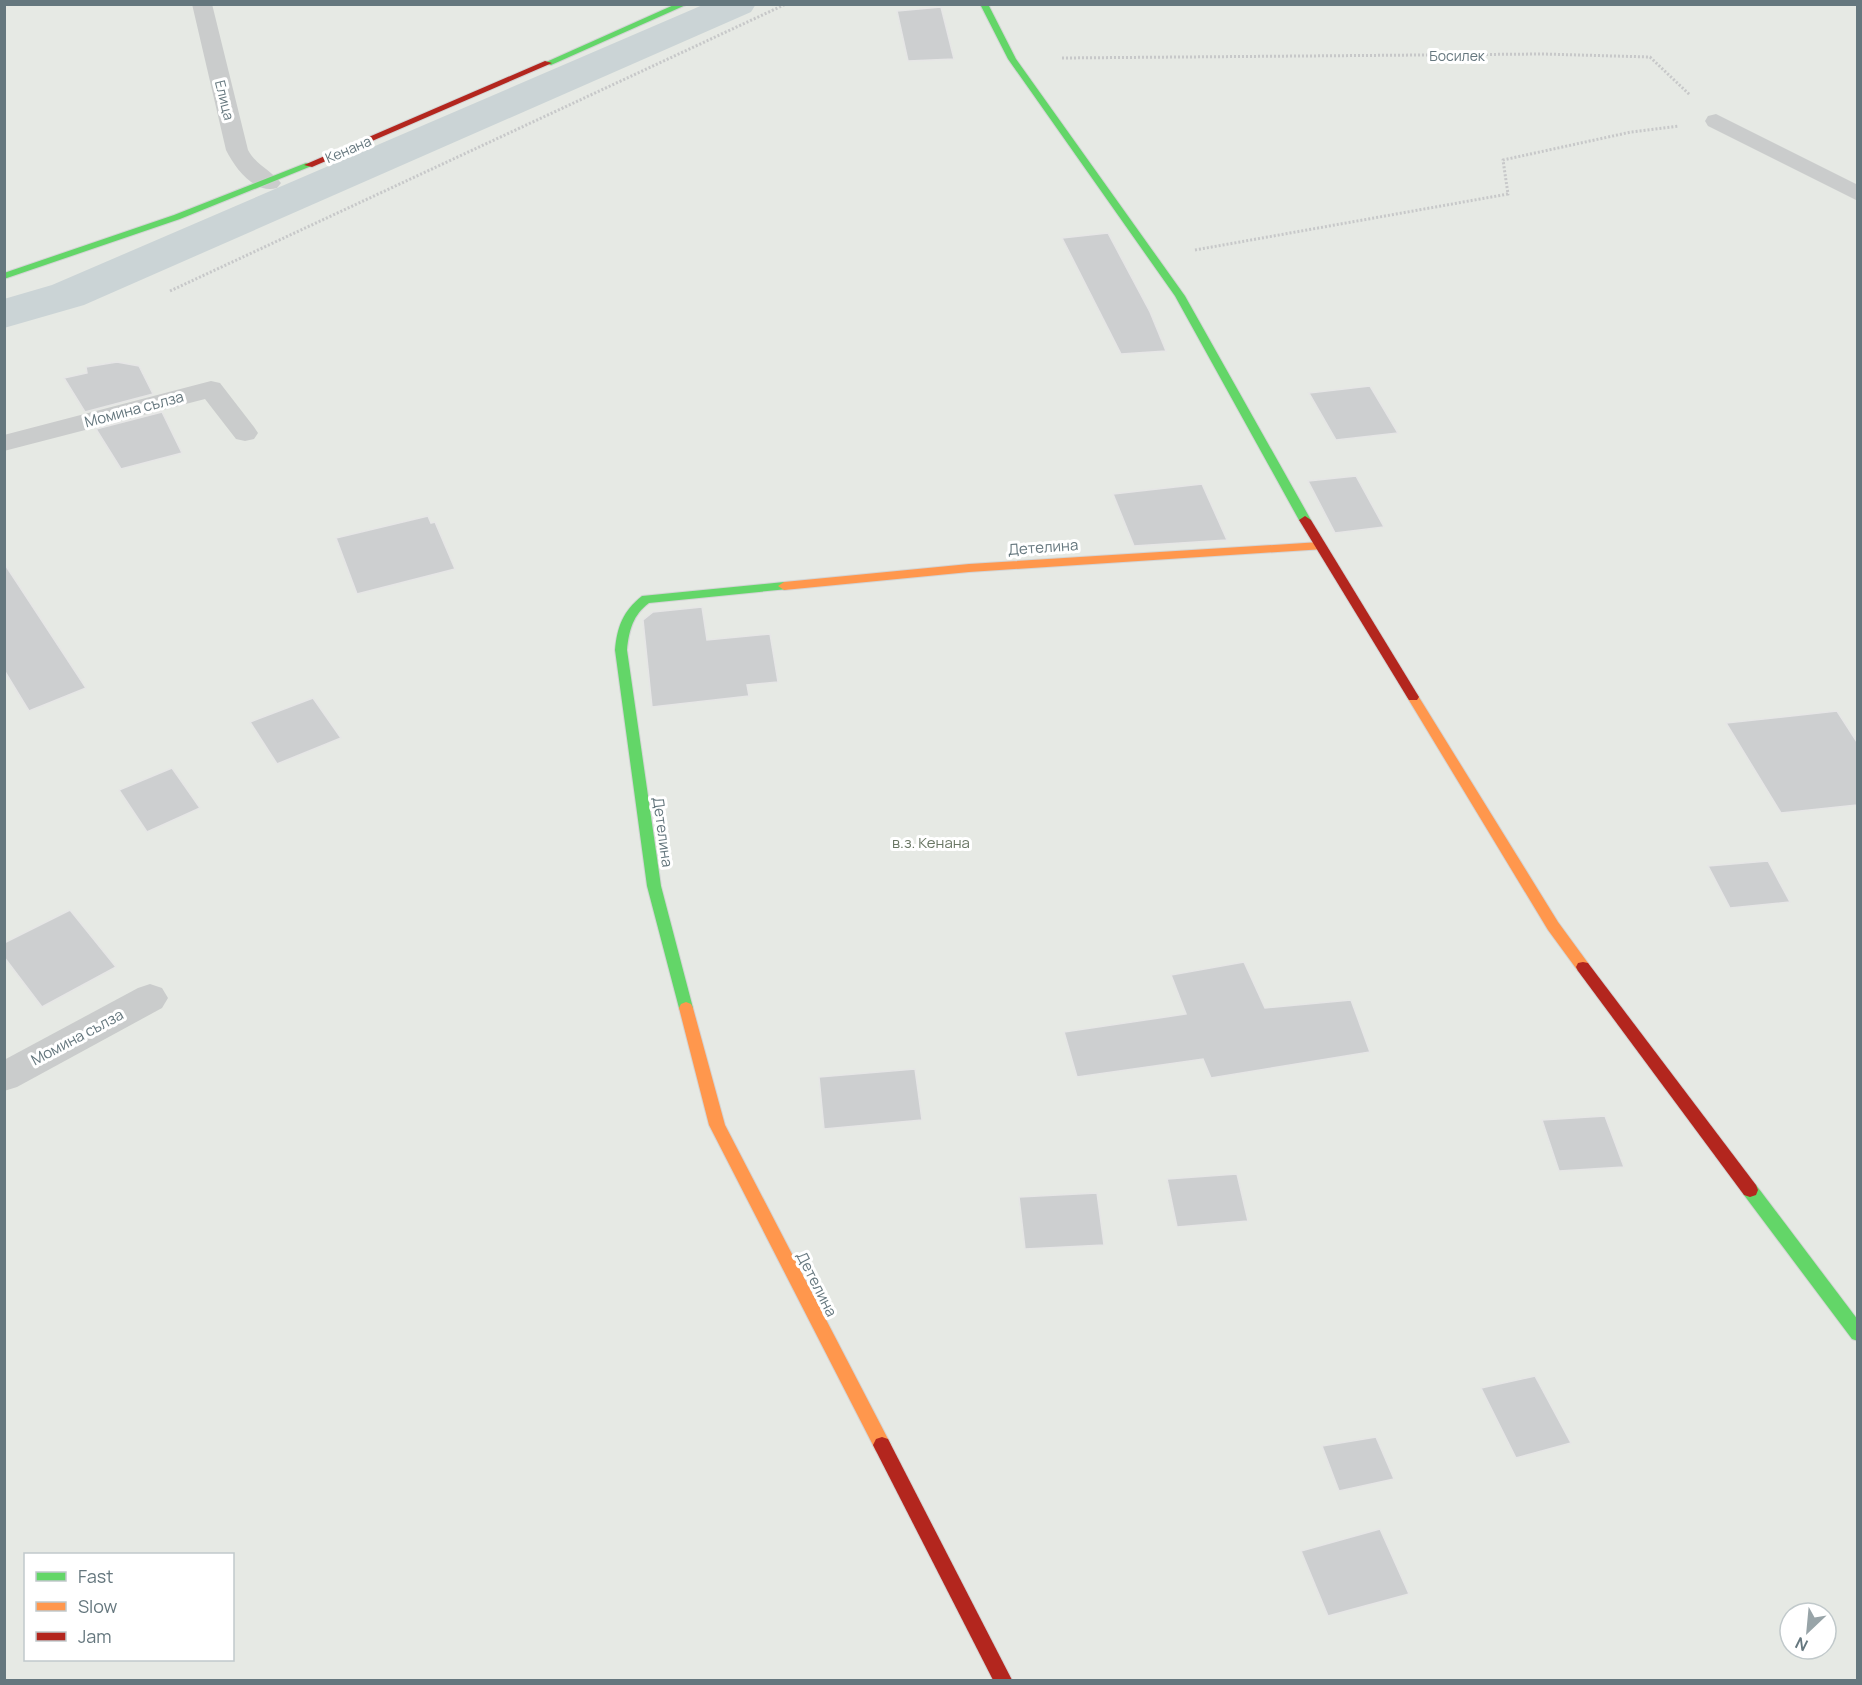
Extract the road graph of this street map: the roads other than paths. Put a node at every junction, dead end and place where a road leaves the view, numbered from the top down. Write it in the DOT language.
graph roads {
  1 [pos="202,4"];
  2 [pos="684,4"];
  3 [pos="984,4"];
  4 [pos="1716,121"];
  5 [pos="269,183"];
  6 [pos="1857,194"];
  7 [pos="4,276"];
  8 [pos="245,433"];
  9 [pos="4,443"];
  10 [pos="1320,546"];
  11 [pos="150,998"];
  12 [pos="4,1077"];
  13 [pos="1857,1334"];
  14 [pos="1003,1680"];
  1 -- 5 [label="street, Елица"];
  2 -- 5 [label="street, Кенана"];
  3 -- 10 [label="street"];
  4 -- 6 [label="street"];
  5 -- 7 [label="street, Кенана"];
  8 -- 9 [label="street, Момина сълза"];
  10 -- 13 [label="street"];
  10 -- 14 [label="street, Детелина"];
  11 -- 12 [label="street, Момина сълза"];
}
